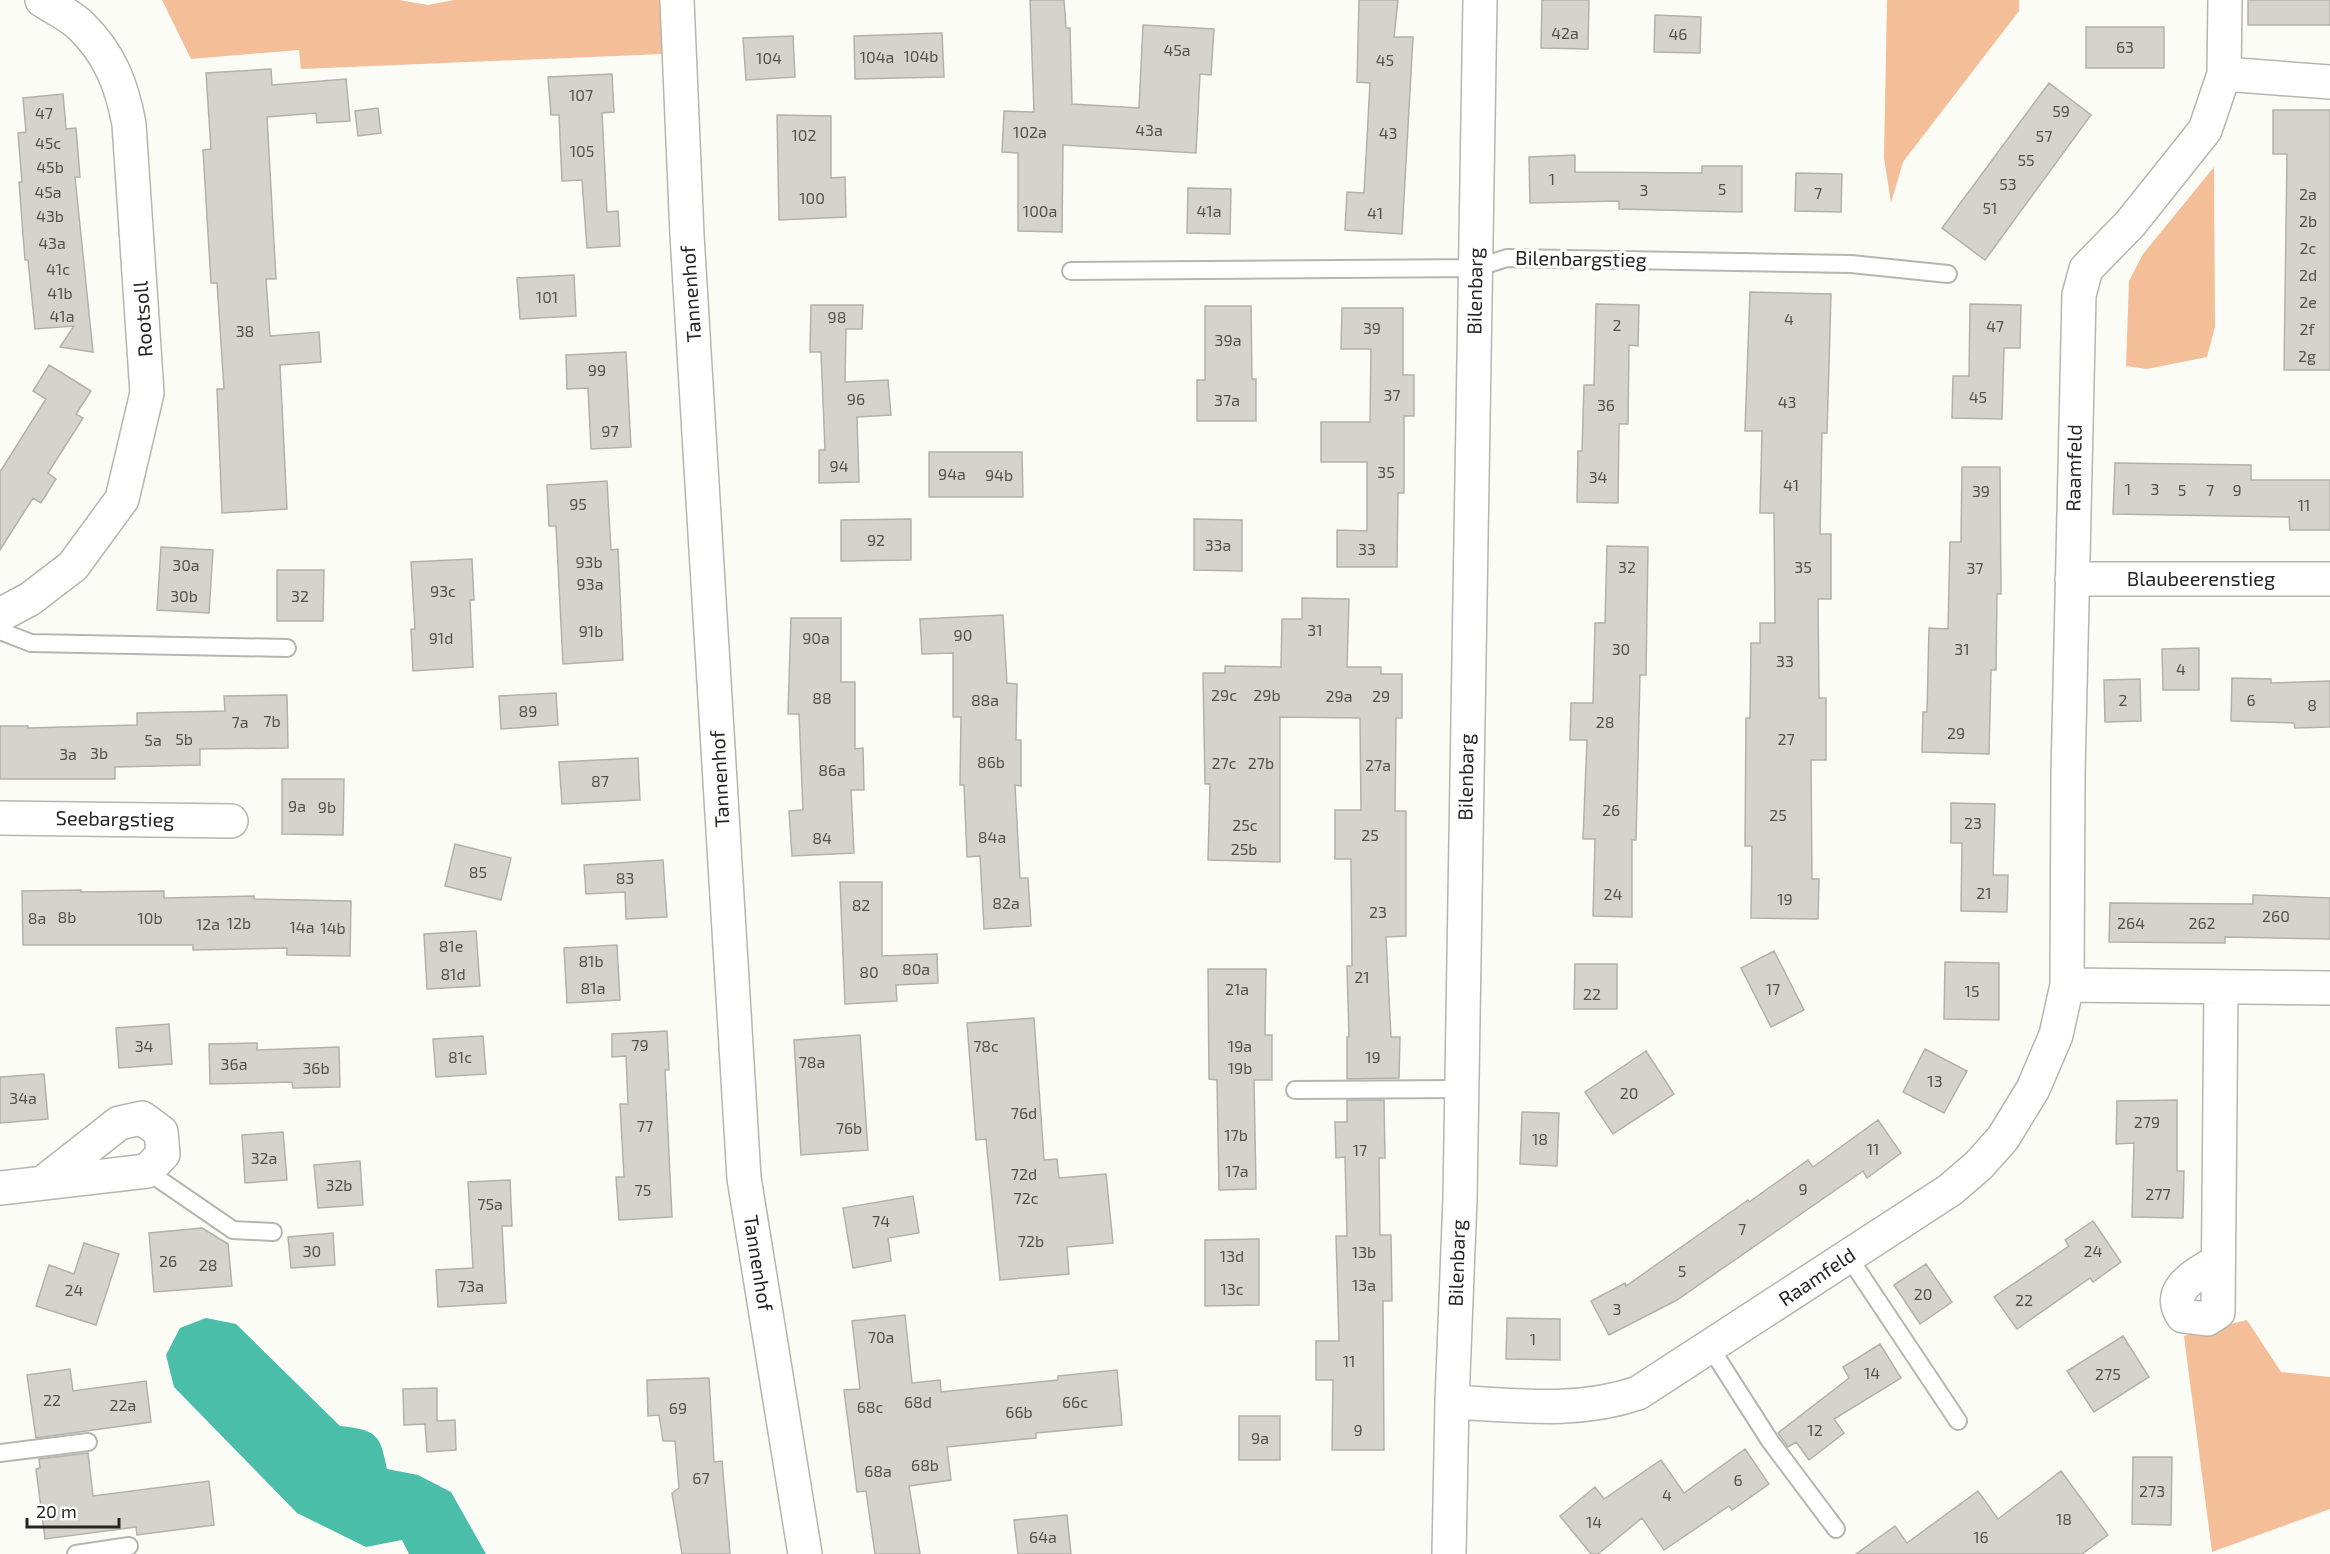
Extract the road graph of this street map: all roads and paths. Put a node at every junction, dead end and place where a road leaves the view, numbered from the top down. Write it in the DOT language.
graph roads {
  1 [pos="42,0"];
  2 [pos="677,0"];
  3 [pos="1480,0"];
  4 [pos="2225,0"];
  5 [pos="2224,74"];
  6 [pos="2330,82"];
  7 [pos="1476,268"];
  8 [pos="1071,271"];
  9 [pos="1948,274"];
  10 [pos="2072,579"];
  11 [pos="2330,579"];
  12 [pos="0,615"];
  13 [pos="0,632"];
  14 [pos="287,648"];
  15 [pos="0,818"];
  16 [pos="231,820"];
  17 [pos="2067,985"];
  18 [pos="2221,988"];
  19 [pos="2330,988"];
  20 [pos="1460,1089"];
  21 [pos="1295,1090"];
  22 [pos="147,1171"];
  23 [pos="44,1182"];
  24 [pos="0,1188"];
  25 [pos="273,1232"];
  26 [pos="1848,1256"];
  27 [pos="2218,1262"];
  28 [pos="1710,1347"];
  29 [pos="1452,1402"];
  30 [pos="1958,1421"];
  31 [pos="88,1442"];
  32 [pos="0,1453"];
  33 [pos="1836,1530"];
  34 [pos="129,1546"];
  35 [pos="76,1554"];
  36 [pos="805,1554"];
  37 [pos="1449,1554"];
  1 -- 12 [label="street, Rootsoll"];
  2 -- 36 [label="street, Tannenhof"];
  3 -- 7 [label="street, Bilenbarg"];
  4 -- 5 [label="street, Raamfeld"];
  5 -- 6 [label="street"];
  5 -- 10 [label="street, Raamfeld"];
  7 -- 8 [label="lane, Bilenbargstieg"];
  7 -- 9 [label="lane, Bilenbargstieg"];
  7 -- 20 [label="street, Bilenbarg"];
  10 -- 11 [label="street, Blaubeerenstieg"];
  10 -- 17 [label="street, Raamfeld"];
  13 -- 14 [label="lane"];
  15 -- 16 [label="street, Seebargstieg"];
  17 -- 18 [label="street"];
  17 -- 26 [label="street, Raamfeld"];
  18 -- 19 [label="street"];
  18 -- 27 [label="street"];
  20 -- 21 [label="lane"];
  20 -- 29 [label="street, Bilenbarg"];
  22 -- 23 [label="street"];
  22 -- 23 [label="street"];
  22 -- 25 [label="lane"];
  23 -- 24 [label="street"];
  26 -- 28 [label="street, Raamfeld"];
  26 -- 30 [label="lane"];
  28 -- 29 [label="street, Raamfeld"];
  28 -- 33 [label="lane"];
  29 -- 37 [label="street, Bilenbarg"];
  31 -- 32 [label="lane"];
  34 -- 35 [label="lane"];
}
